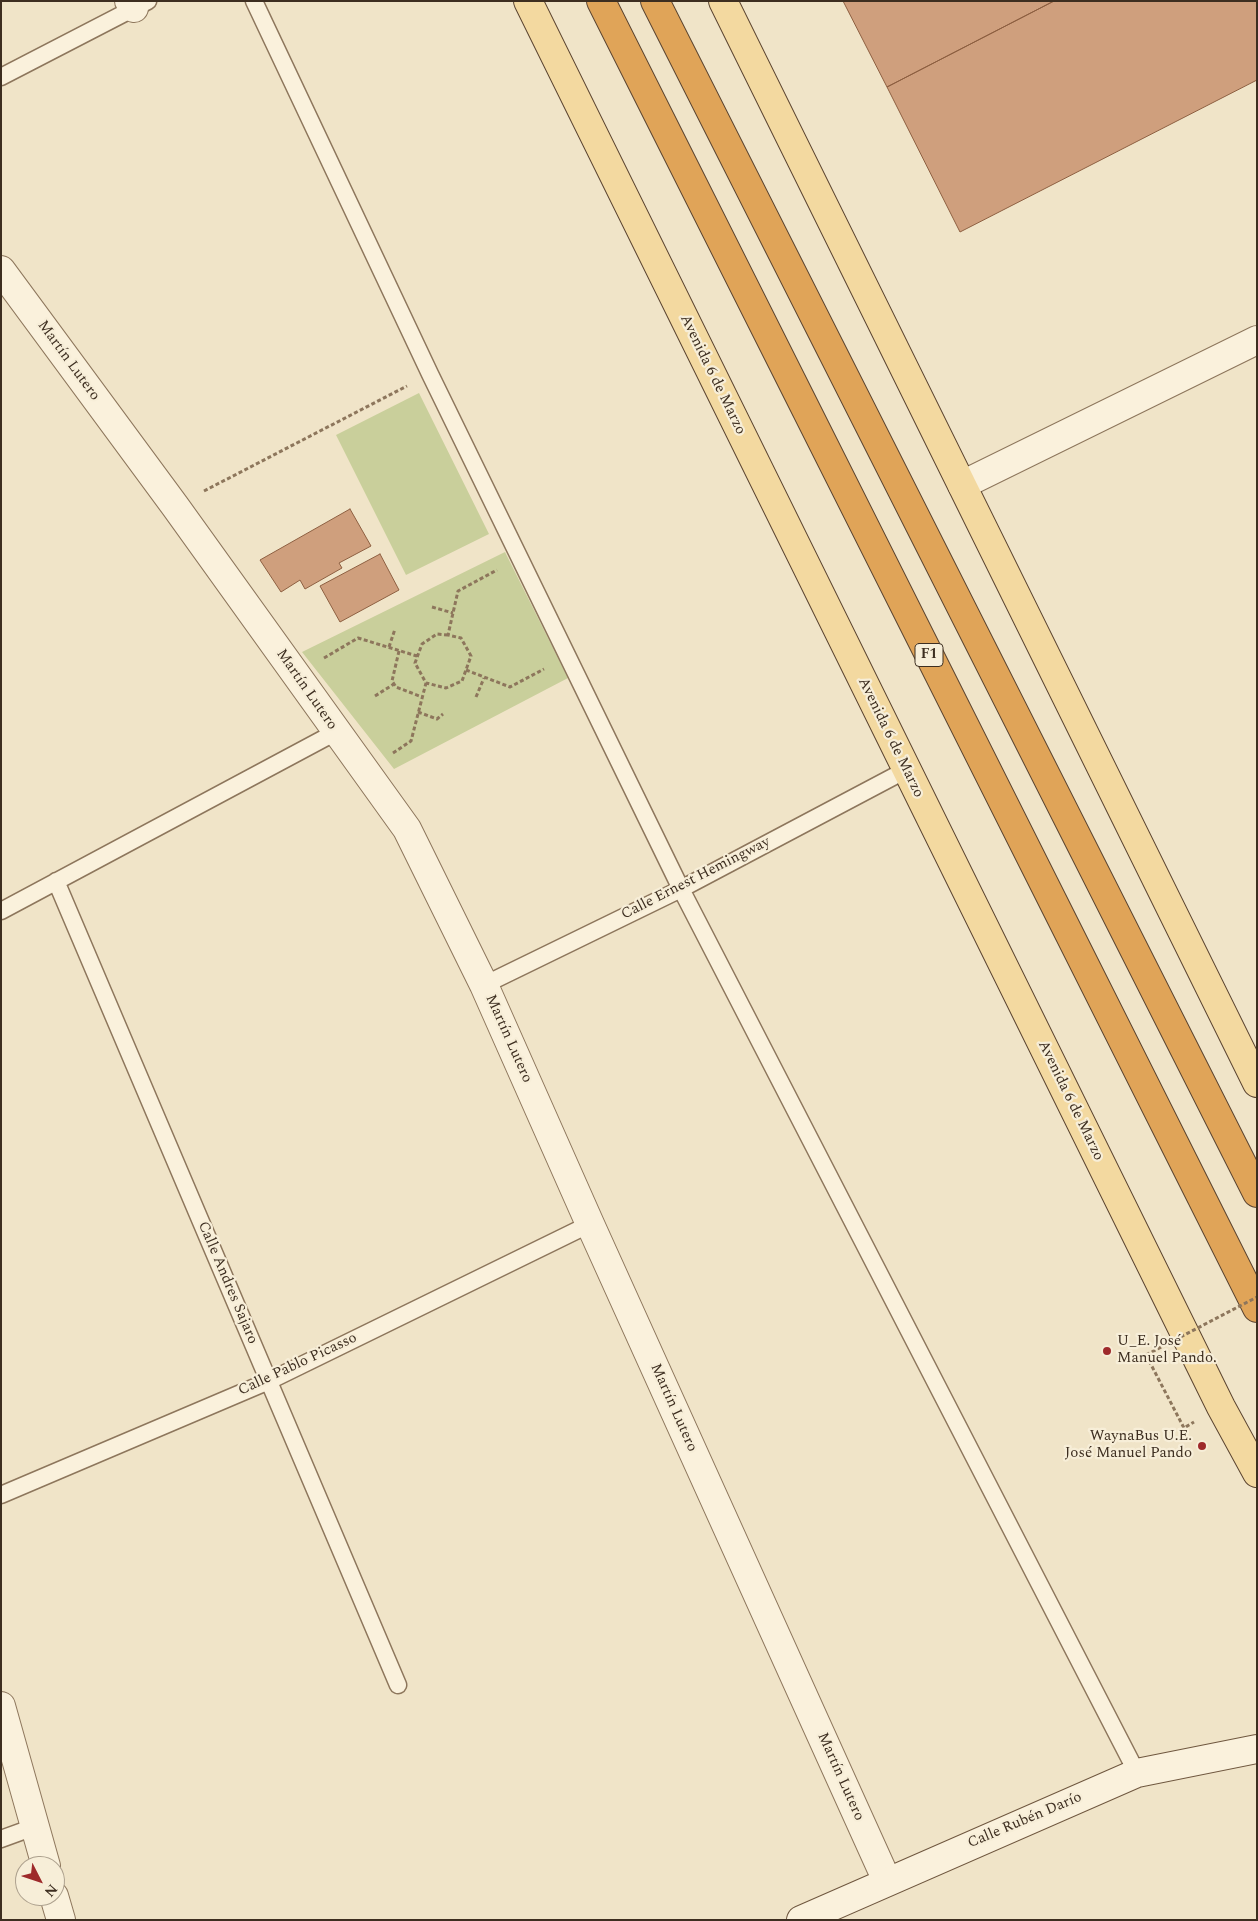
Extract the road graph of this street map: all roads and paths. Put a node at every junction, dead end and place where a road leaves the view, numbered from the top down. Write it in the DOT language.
graph roads {
  1 [pos="254,1"];
  2 [pos="528,1"];
  3 [pos="601,1"];
  4 [pos="655,1"];
  5 [pos="723,1"];
  6 [pos="137,4"];
  7 [pos="1,78"];
  8 [pos="3,277"];
  9 [pos="1257,340"];
  10 [pos="430,374"];
  11 [pos="962,485"];
  12 [pos="174,506"];
  13 [pos="498,569"];
  14 [pos="432,607"];
  15 [pos="453,613"];
  16 [pos="395,629"];
  17 [pos="448,635"];
  18 [pos="389,647"];
  19 [pos="399,650"];
  20 [pos="417,656"];
  21 [pos="320,660"];
  22 [pos="551,665"];
  23 [pos="466,670"];
  24 [pos="484,678"];
  25 [pos="426,683"];
  26 [pos="394,684"];
  27 [pos="375,696"];
  28 [pos="422,697"];
  29 [pos="476,697"];
  30 [pos="418,712"];
  31 [pos="443,714"];
  32 [pos="336,732"];
  33 [pos="392,754"];
  34 [pos="906,770"];
  35 [pos="56,881"];
  36 [pos="681,889"];
  37 [pos="1,911"];
  38 [pos="484,984"];
  39 [pos="1257,1083"];
  40 [pos="1257,1193"];
  41 [pos="590,1224"];
  42 [pos="1257,1297"];
  43 [pos="1257,1308"];
  44 [pos="269,1381"];
  45 [pos="1184,1428"];
  46 [pos="1257,1473"];
  47 [pos="1,1495"];
  48 [pos="398,1684"];
  49 [pos="1,1706"];
  50 [pos="1257,1749"];
  51 [pos="1137,1773"];
  52 [pos="34,1827"];
  53 [pos="1,1839"];
  54 [pos="43,1856"];
  55 [pos="887,1881"];
  56 [pos="57,1906"];
  57 [pos="61,1920"];
  58 [pos="801,1920"];
  1 -- 10 [label="lane"];
  2 -- 34 [label="main road, Avenida 6 de Marzo"];
  3 -- 43 [label="highway, F1"];
  4 -- 40 [label="highway"];
  5 -- 11 [label="main road"];
  6 -- 7 [label="lane"];
  8 -- 12 [label="street, Martín Lutero"];
  9 -- 11 [label="street"];
  10 -- 12 [label="path"];
  10 -- 36 [label="lane"];
  11 -- 39 [label="main road"];
  12 -- 32 [label="street, Martín Lutero"];
  13 -- 15 [label="path"];
  14 -- 15 [label="path"];
  15 -- 17 [label="path"];
  16 -- 18 [label="path"];
  17 -- 20 [label="path"];
  17 -- 23 [label="path"];
  18 -- 19 [label="path"];
  18 -- 21 [label="path"];
  19 -- 20 [label="path"];
  19 -- 26 [label="path"];
  20 -- 25 [label="path"];
  22 -- 24 [label="path"];
  23 -- 24 [label="path"];
  23 -- 25 [label="path"];
  24 -- 29 [label="path"];
  25 -- 28 [label="path"];
  26 -- 27 [label="path"];
  26 -- 28 [label="path"];
  28 -- 30 [label="path"];
  30 -- 31 [label="path"];
  30 -- 33 [label="path"];
  32 -- 35 [label="lane"];
  32 -- 38 [label="street, Martín Lutero"];
  34 -- 36 [label="lane, Calle Ernest Hemingway"];
  34 -- 46 [label="main road, Avenida 6 de Marzo"];
  35 -- 37 [label="lane"];
  35 -- 44 [label="lane, Calle Andres Sajaro"];
  36 -- 38 [label="lane, Calle Ernest Hemingway"];
  36 -- 51 [label="lane"];
  38 -- 41 [label="street, Martín Lutero"];
  41 -- 44 [label="lane, Calle Pablo Picasso"];
  41 -- 55 [label="street, Martín Lutero"];
  42 -- 45 [label="path, bridge"];
  44 -- 47 [label="lane, Calle Pablo Picasso"];
  44 -- 48 [label="lane, Calle Andres Sajaro"];
  49 -- 52 [label="street"];
  50 -- 51 [label="street, Calle Rubén Darío"];
  51 -- 55 [label="street, Calle Rubén Darío"];
  52 -- 53 [label="lane"];
  52 -- 54 [label="street"];
  55 -- 58 [label="street, Calle Rubén Darío"];
  56 -- 57 [label="street"];
}
